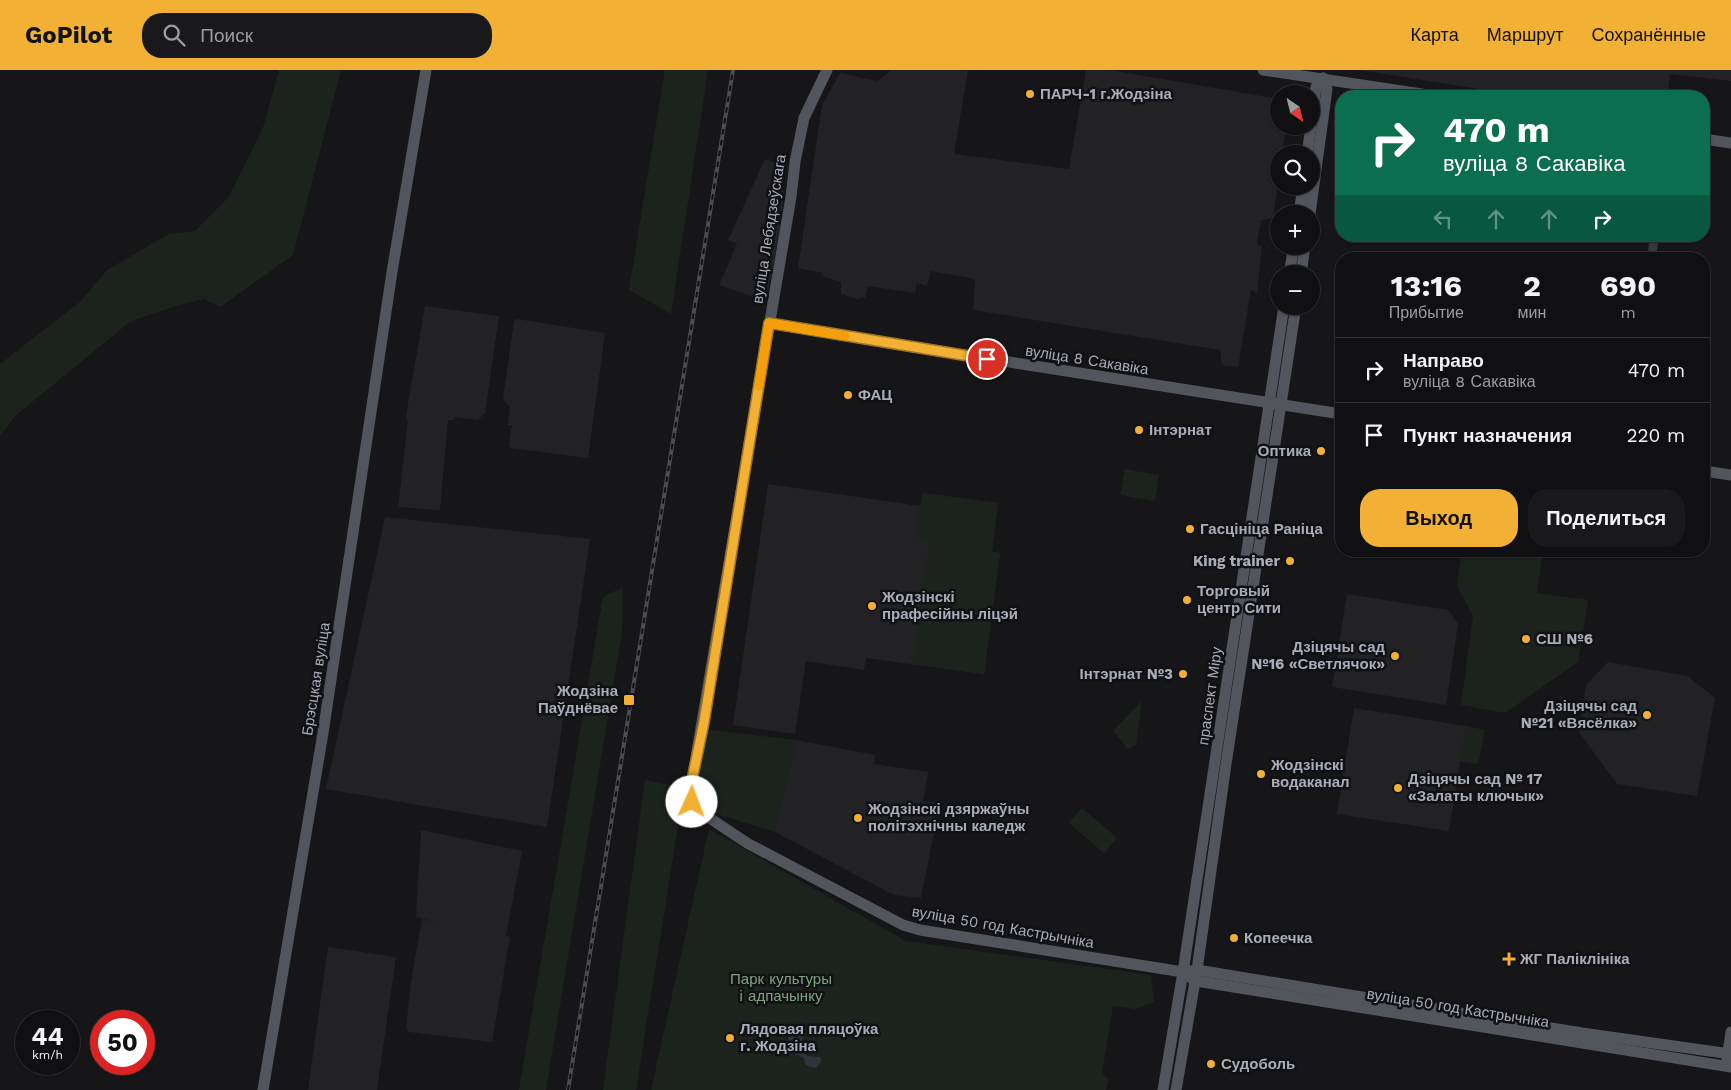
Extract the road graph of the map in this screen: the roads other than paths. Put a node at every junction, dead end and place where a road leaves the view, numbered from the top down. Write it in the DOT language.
graph roads {
  1 [pos="426,70"];
  2 [pos="826,70"];
  3 [pos="1263,70"];
  4 [pos="1323,78"];
  5 [pos="1317,85"];
  6 [pos="1398,90"];
  7 [pos="1710,140"];
  8 [pos="1731,143"];
  9 [pos="1311,205"];
  10 [pos="1283,315"];
  11 [pos="1294,315"];
  12 [pos="769,323"];
  13 [pos="1275,405"];
  14 [pos="1335,413"];
  15 [pos="1710,472"];
  16 [pos="1731,475"];
  17 [pos="1223,746"];
  18 [pos="747,843"];
  19 [pos="1183,972"];
  20 [pos="1196,976"];
  21 [pos="1731,1032"];
  22 [pos="1730,1054"];
  23 [pos="1729,1066"];
  24 [pos="263,1090"];
  25 [pos="1163,1090"];
  26 [pos="1176,1090"];
  1 -- 24 [label="main road, Брэсцкая вуліца"];
  2 -- 12 [label="main road, вуліца Лебядзеўскага"];
  3 -- 4 [label="main road"];
  4 -- 5 [label="main road"];
  4 -- 6 [label="main road"];
  4 -- 9 [label="main road"];
  7 -- 8 [label="main road"];
  10 -- 13 [label="main road, праспект Міру"];
  11 -- 13 [label="main road, праспект Міру"];
  12 -- 13 [label="main road, вуліца 8 Сакавіка"];
  12 -- 18 [label="main road, вуліца Лебядзеўскага"];
  13 -- 14 [label="main road, вуліца 8 Сакавіка"];
  13 -- 17 [label="main road, праспект Міру"];
  15 -- 16 [label="main road"];
  17 -- 19 [label="main road, праспект Міру"];
  17 -- 20 [label="main road, праспект Міру"];
  18 -- 19 [label="main road, вуліца 50 год Кастрычніка"];
  19 -- 20 [label="main road, вуліца 50 год Кастрычніка"];
  19 -- 25 [label="main road, праспект Міру"];
  20 -- 22 [label="main road, вуліца 50 год Кастрычніка"];
  20 -- 23 [label="main road, вуліца 50 год Кастрычніка"];
  20 -- 26 [label="main road, праспект Міру"];
  21 -- 22 [label="main road"];
  22 -- 23 [label="main road"];
}
